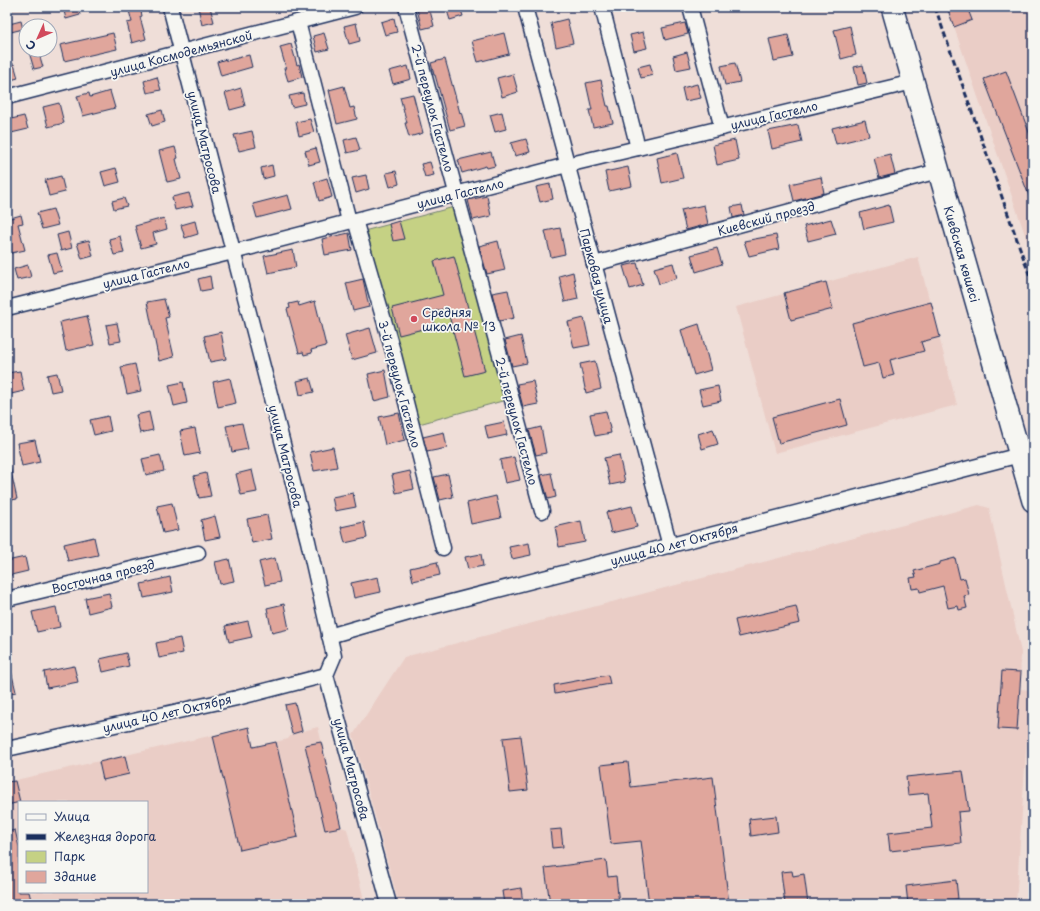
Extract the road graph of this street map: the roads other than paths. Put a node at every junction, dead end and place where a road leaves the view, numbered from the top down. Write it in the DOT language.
graph roads {
  1 [pos="170,7"];
  2 [pos="355,7"];
  3 [pos="406,7"];
  4 [pos="525,7"];
  5 [pos="602,7"];
  6 [pos="690,7"];
  7 [pos="892,7"];
  8 [pos="298,22"];
  9 [pos="182,53"];
  10 [pos="913,82"];
  11 [pos="7,97"];
  12 [pos="722,128"];
  13 [pos="638,148"];
  14 [pos="567,165"];
  15 [pos="938,171"];
  16 [pos="456,194"];
  17 [pos="352,221"];
  18 [pos="233,252"];
  19 [pos="594,264"];
  20 [pos="7,308"];
  21 [pos="1020,455"];
  22 [pos="1033,501"];
  23 [pos="542,511"];
  24 [pos="670,546"];
  25 [pos="444,548"];
  26 [pos="198,553"];
  27 [pos="7,599"];
  28 [pos="329,636"];
  29 [pos="326,675"];
  30 [pos="7,749"];
  31 [pos="389,904"];
  1 -- 9 [label="street, улица Матросова"];
  2 -- 8 [label="street, улица Космодемьянской"];
  3 -- 16 [label="street, 2-й переулок Гастелло"];
  4 -- 14 [label="street, Парковая улица"];
  5 -- 13 [label="street"];
  6 -- 12 [label="street"];
  7 -- 10 [label="highway, Киевская көшесі"];
  8 -- 9 [label="street, улица Космодемьянской"];
  8 -- 17 [label="street, 3-й переулок Гастелло"];
  9 -- 11 [label="street, улица Космодемьянской"];
  9 -- 18 [label="street, улица Матросова"];
  10 -- 12 [label="street, улица Гастелло"];
  10 -- 15 [label="highway, Киевская көшесі"];
  12 -- 13 [label="street, улица Гастелло"];
  13 -- 14 [label="street, улица Гастелло"];
  14 -- 16 [label="street, улица Гастелло"];
  14 -- 19 [label="street, Парковая улица"];
  15 -- 19 [label="street, Киевский проезд"];
  15 -- 21 [label="highway, Киевская көшесі"];
  16 -- 17 [label="street, улица Гастелло"];
  16 -- 23 [label="street, 2-й переулок Гастелло"];
  17 -- 18 [label="street, улица Гастелло"];
  17 -- 25 [label="street, 3-й переулок Гастелло"];
  18 -- 20 [label="street, улица Гастелло"];
  18 -- 28 [label="street, улица Матросова"];
  19 -- 24 [label="street, Парковая улица"];
  21 -- 22 [label="highway, Киевская көшесі"];
  21 -- 24 [label="street, улица 40 лет Октября"];
  24 -- 28 [label="street, улица 40 лет Октября"];
  26 -- 27 [label="street, Восточная проезд"];
  28 -- 29 [label="street, улица Матросова"];
  29 -- 30 [label="street, улица 40 лет Октября"];
  29 -- 31 [label="street, улица Матросова"];
}
